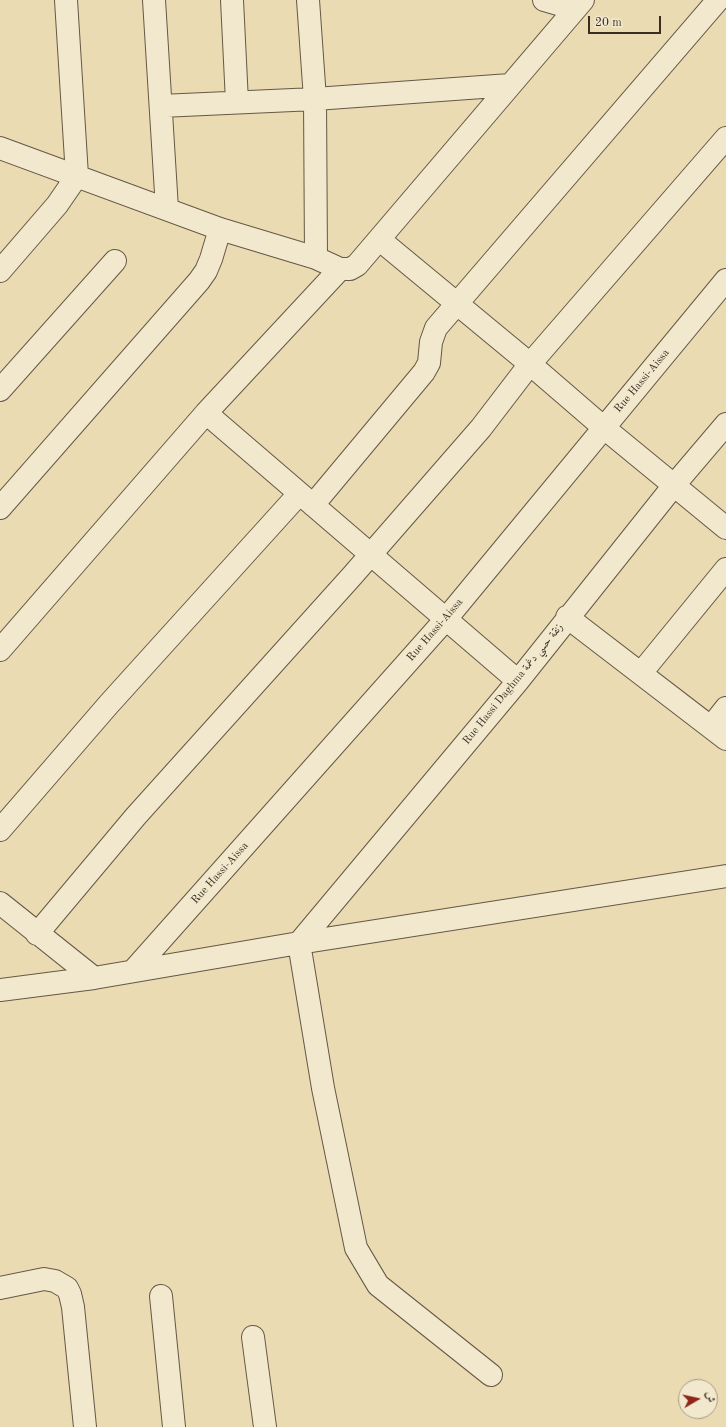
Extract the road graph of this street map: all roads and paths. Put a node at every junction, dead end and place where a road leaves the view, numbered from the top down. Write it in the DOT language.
graph roads {
  1 [pos="66,0"];
  2 [pos="154,0"];
  3 [pos="232,0"];
  4 [pos="308,0"];
  5 [pos="544,0"];
  6 [pos="718,0"];
  7 [pos="572,4"];
  8 [pos="510,85"];
  9 [pos="315,98"];
  10 [pos="237,102"];
  11 [pos="161,106"];
  12 [pos="726,138"];
  13 [pos="0,148"];
  14 [pos="77,176"];
  15 [pos="167,209"];
  16 [pos="220,229"];
  17 [pos="380,240"];
  18 [pos="316,258"];
  19 [pos="115,261"];
  20 [pos="340,269"];
  21 [pos="0,271"];
  22 [pos="726,280"];
  23 [pos="457,305"];
  24 [pos="530,364"];
  25 [pos="0,390"];
  26 [pos="206,414"];
  27 [pos="726,424"];
  28 [pos="603,427"];
  29 [pos="675,484"];
  30 [pos="306,500"];
  31 [pos="0,508"];
  32 [pos="726,528"];
  33 [pos="371,554"];
  34 [pos="726,569"];
  35 [pos="567,618"];
  36 [pos="446,619"];
  37 [pos="0,650"];
  38 [pos="641,673"];
  39 [pos="518,681"];
  40 [pos="726,708"];
  41 [pos="718,733"];
  42 [pos="0,830"];
  43 [pos="726,876"];
  44 [pos="0,903"];
  45 [pos="37,934"];
  46 [pos="299,943"];
  47 [pos="133,971"];
  48 [pos="94,978"];
  49 [pos="0,990"];
  50 [pos="0,1288"];
  51 [pos="161,1296"];
  52 [pos="253,1337"];
  53 [pos="491,1375"];
  54 [pos="85,1427"];
  55 [pos="174,1427"];
  56 [pos="265,1427"];
  1 -- 14 [label="street"];
  2 -- 11 [label="street"];
  3 -- 10 [label="street"];
  4 -- 9 [label="street"];
  5 -- 7 [label="street"];
  6 -- 23 [label="street"];
  7 -- 8 [label="street"];
  8 -- 9 [label="street"];
  8 -- 17 [label="street"];
  9 -- 10 [label="street"];
  9 -- 18 [label="street"];
  10 -- 11 [label="street"];
  11 -- 15 [label="street"];
  12 -- 24 [label="street"];
  13 -- 14 [label="street"];
  14 -- 15 [label="street"];
  14 -- 21 [label="street"];
  15 -- 16 [label="street"];
  16 -- 18 [label="street"];
  16 -- 31 [label="street"];
  17 -- 20 [label="street"];
  17 -- 23 [label="street"];
  18 -- 20 [label="street"];
  19 -- 25 [label="street"];
  20 -- 26 [label="street"];
  22 -- 28 [label="street, Rue Hassi-Aissa"];
  23 -- 24 [label="street"];
  23 -- 30 [label="street"];
  24 -- 28 [label="street"];
  24 -- 33 [label="street"];
  26 -- 30 [label="street"];
  26 -- 37 [label="street"];
  27 -- 29 [label="street, Rue Hassi Daghma زنقة حسي دغمة"];
  28 -- 29 [label="street"];
  28 -- 36 [label="street, Rue Hassi-Aissa"];
  29 -- 32 [label="street"];
  29 -- 35 [label="street, Rue Hassi Daghma زنقة حسي دغمة"];
  30 -- 33 [label="street"];
  30 -- 42 [label="street"];
  33 -- 36 [label="street"];
  33 -- 45 [label="street"];
  34 -- 38 [label="street"];
  35 -- 38 [label="street"];
  35 -- 39 [label="street, Rue Hassi Daghma زنقة حسي دغمة"];
  36 -- 39 [label="street"];
  36 -- 47 [label="street, Rue Hassi-Aissa"];
  38 -- 41 [label="street"];
  39 -- 46 [label="street, Rue Hassi Daghma زنقة حسي دغمة"];
  40 -- 41 [label="street"];
  43 -- 46 [label="street"];
  44 -- 45 [label="street"];
  45 -- 48 [label="street"];
  46 -- 47 [label="street"];
  46 -- 53 [label="street"];
  47 -- 48 [label="street"];
  48 -- 49 [label="street"];
  50 -- 54 [label="street"];
  51 -- 55 [label="street"];
  52 -- 56 [label="street"];
}
